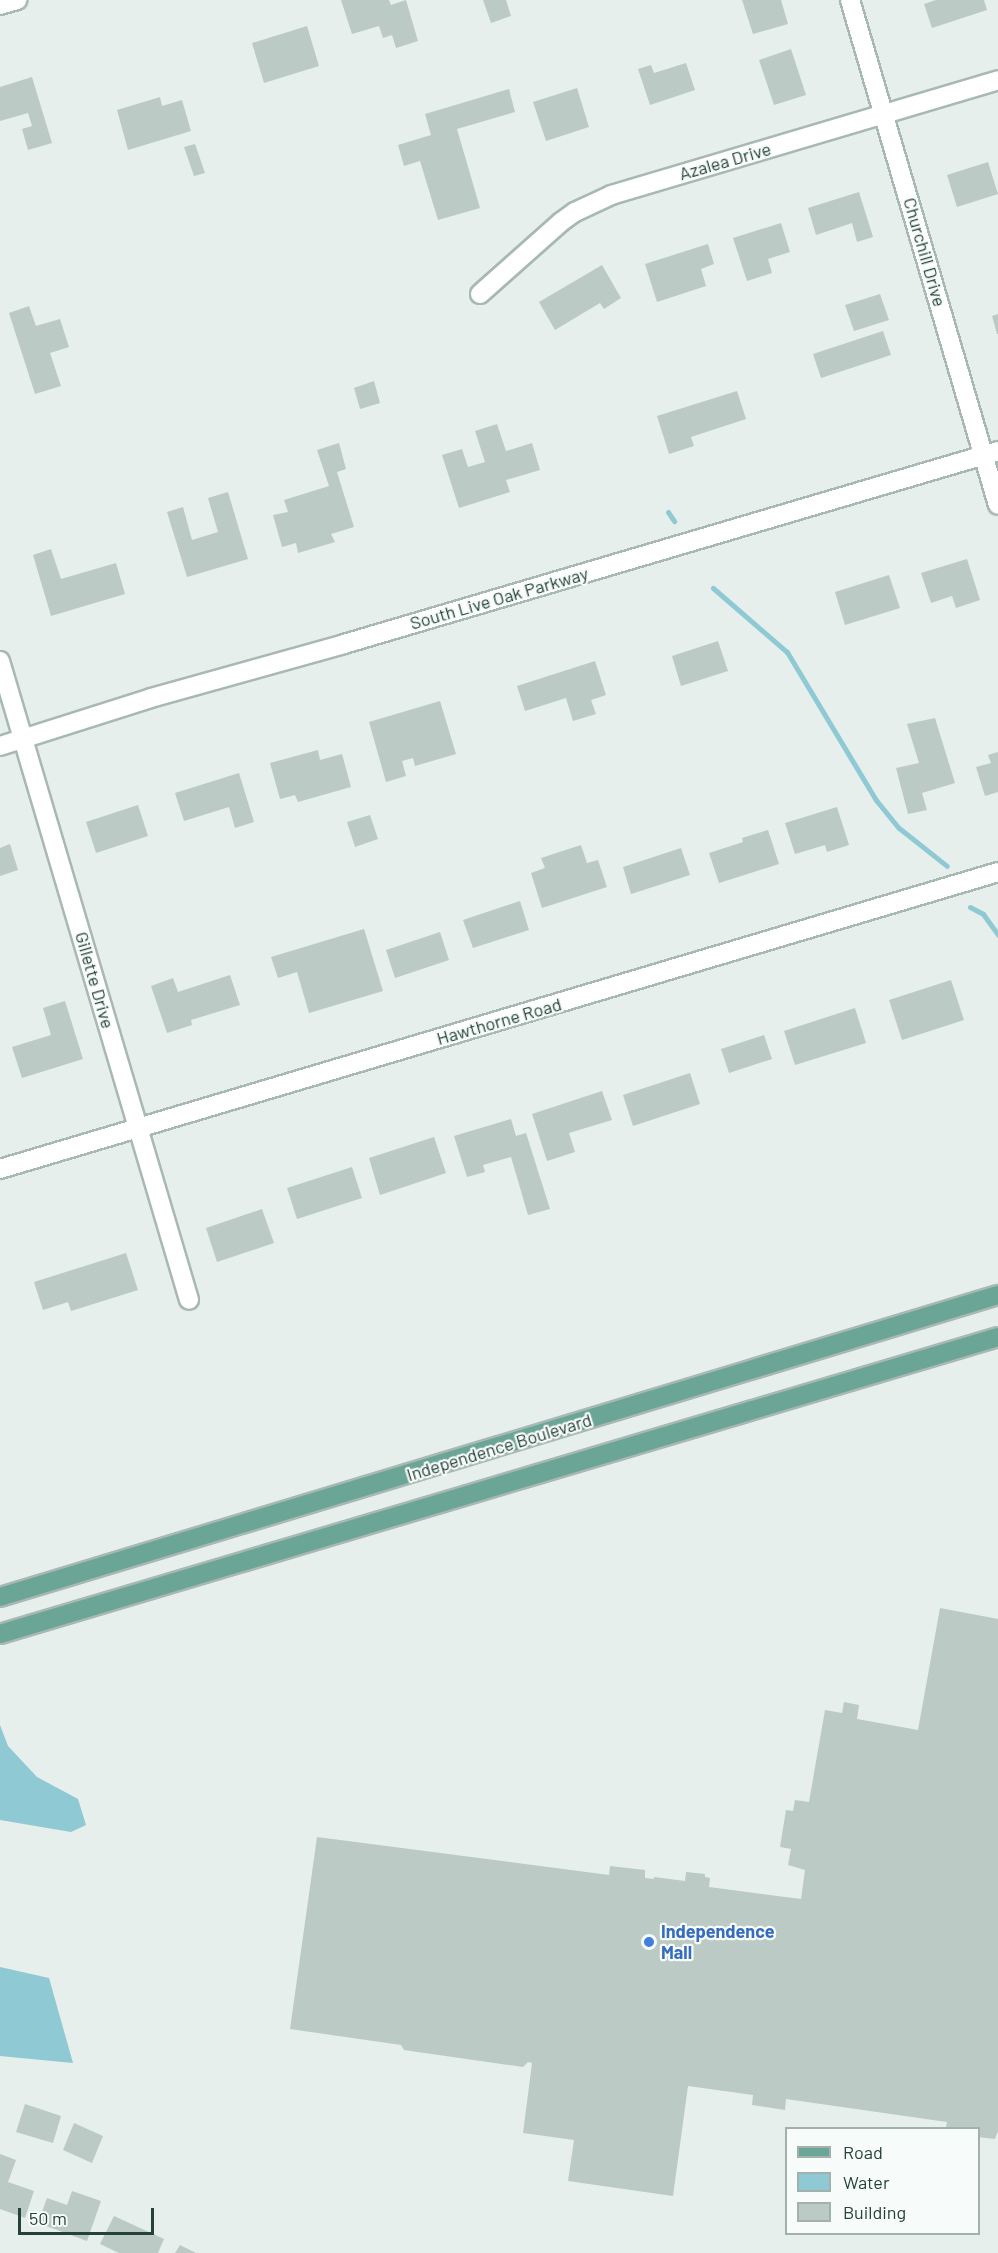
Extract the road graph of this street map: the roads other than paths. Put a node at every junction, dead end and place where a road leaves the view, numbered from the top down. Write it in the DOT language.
graph roads {
  1 [pos="17,0"];
  2 [pos="850,0"];
  3 [pos="0,5"];
  4 [pos="998,80"];
  5 [pos="885,114"];
  6 [pos="480,294"];
  7 [pos="991,454"];
  8 [pos="998,504"];
  9 [pos="0,661"];
  10 [pos="23,739"];
  11 [pos="0,746"];
  12 [pos="998,872"];
  13 [pos="138,1128"];
  14 [pos="0,1168"];
  15 [pos="998,1295"];
  16 [pos="189,1300"];
  17 [pos="998,1337"];
  18 [pos="0,1597"];
  19 [pos="0,1634"];
  1 -- 3 [label="street"];
  2 -- 5 [label="street, Churchill Drive"];
  4 -- 5 [label="street, Azalea Drive"];
  5 -- 6 [label="street, Azalea Drive"];
  5 -- 7 [label="street, Churchill Drive"];
  7 -- 8 [label="street, Churchill Drive"];
  7 -- 10 [label="street, South Live Oak Parkway"];
  9 -- 10 [label="street, Gillette Drive"];
  10 -- 11 [label="street, South Live Oak Parkway"];
  10 -- 13 [label="street, Gillette Drive"];
  12 -- 13 [label="street, Hawthorne Road"];
  13 -- 14 [label="street, Hawthorne Road"];
  13 -- 16 [label="street, Gillette Drive"];
  15 -- 18 [label="main road, Independence Boulevard"];
  17 -- 19 [label="main road, Independence Boulevard"];
}
